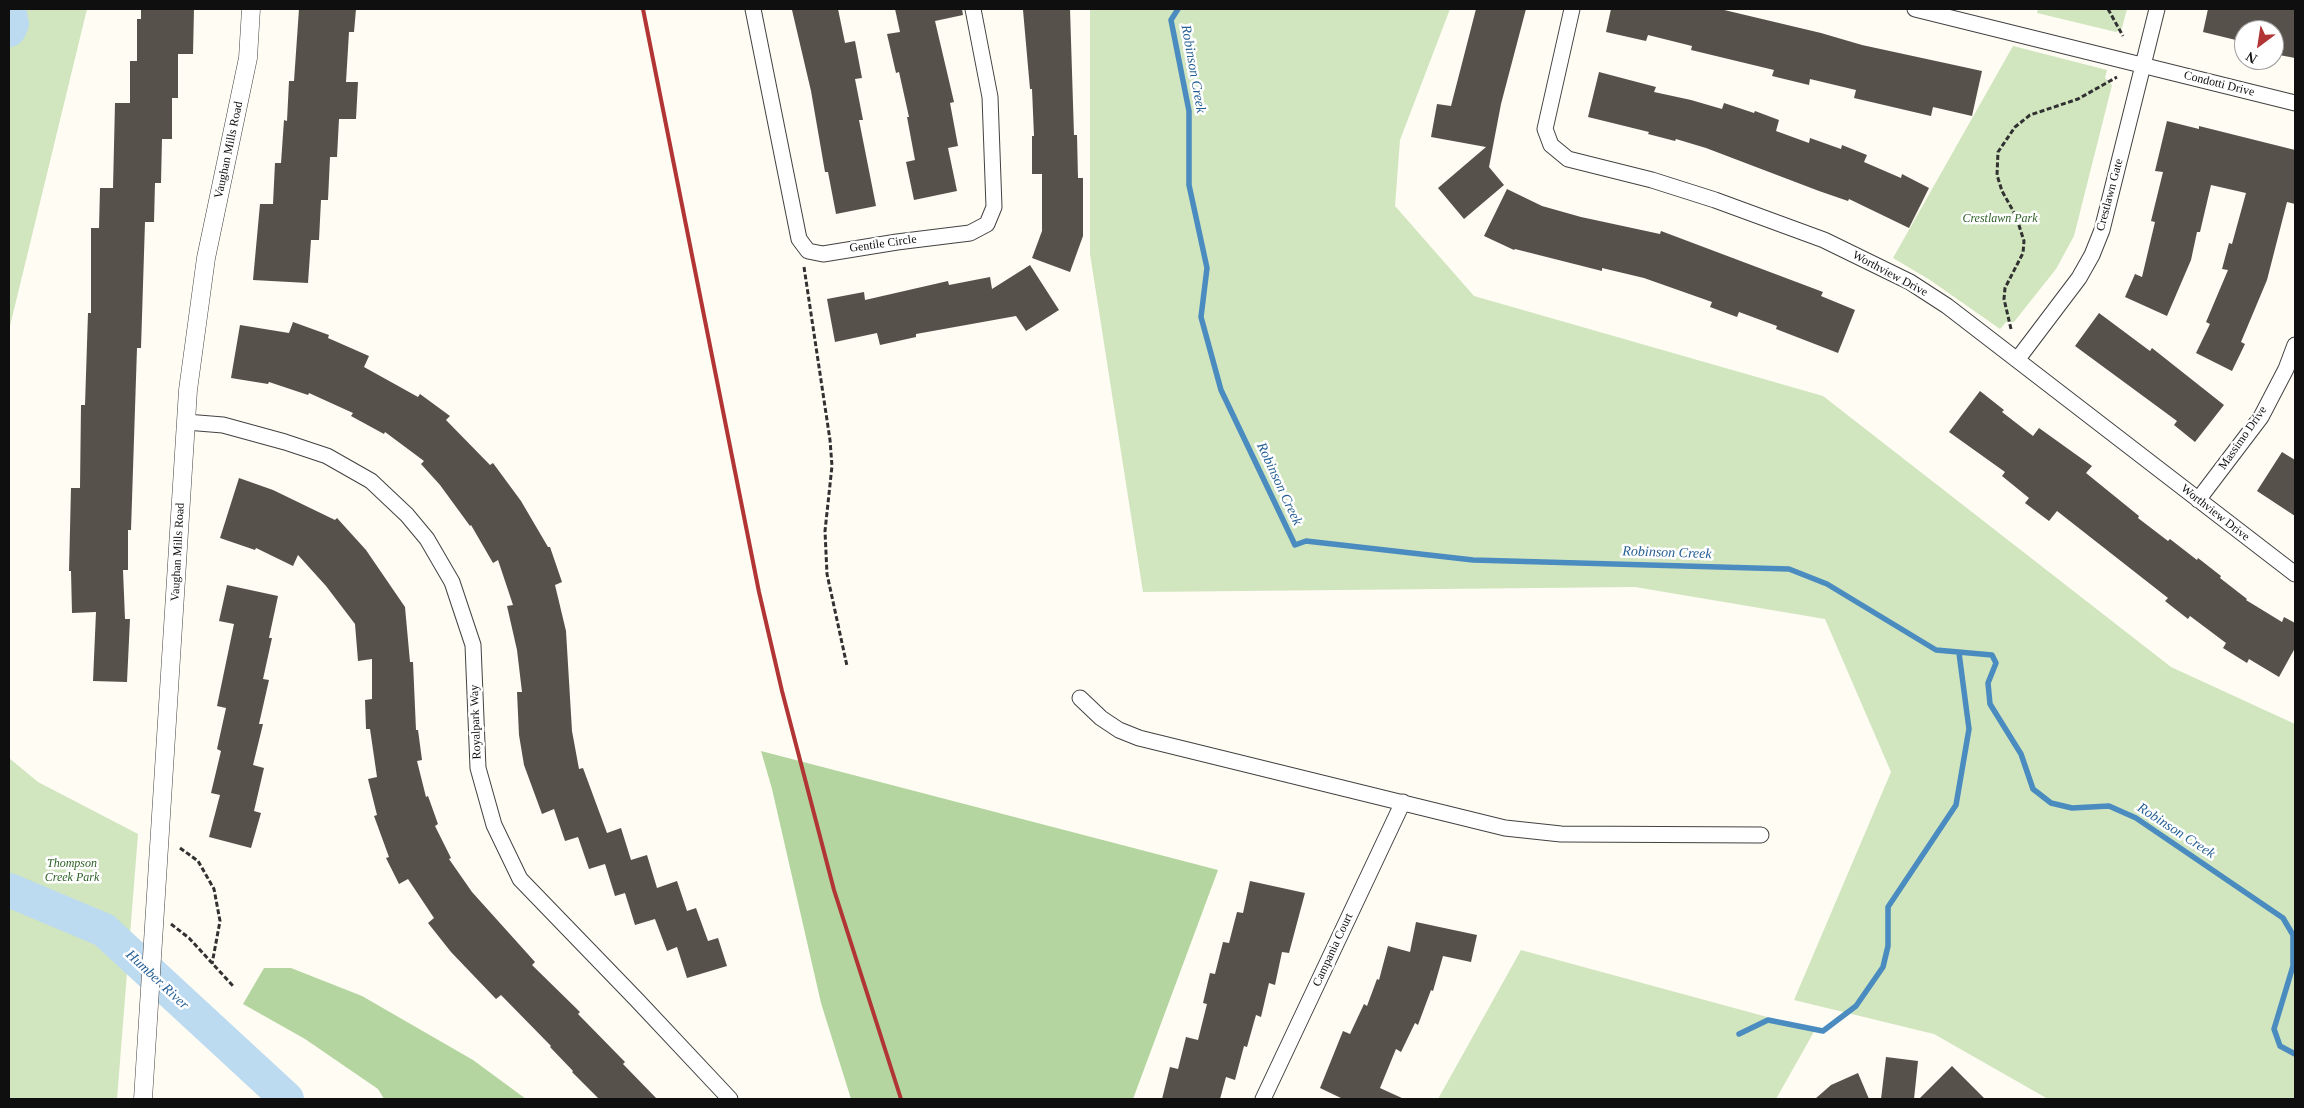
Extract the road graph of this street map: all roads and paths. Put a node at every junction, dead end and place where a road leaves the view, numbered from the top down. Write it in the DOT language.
graph roads {
  1 [pos="251,9"];
  2 [pos="753,9"];
  3 [pos="973,9"];
  4 [pos="1572,9"];
  5 [pos="1915,9"];
  6 [pos="2108,9"];
  7 [pos="2157,9"];
  8 [pos="2123,36"];
  9 [pos="2143,66"];
  10 [pos="2116,77"];
  11 [pos="2295,103"];
  12 [pos="804,271"];
  13 [pos="2011,329"];
  14 [pos="2295,345"];
  15 [pos="2017,360"];
  16 [pos="186,422"];
  17 [pos="2198,500"];
  18 [pos="2295,574"];
  19 [pos="847,666"];
  20 [pos="1080,698"];
  21 [pos="1404,802"];
  22 [pos="1761,836"];
  23 [pos="180,848"];
  24 [pos="155,910"];
  25 [pos="212,964"];
  26 [pos="234,987"];
  27 [pos="143,1099"];
  28 [pos="730,1099"];
  29 [pos="1264,1099"];
  1 -- 16 [label="street, Vaughan Mills Road"];
  2 -- 3 [label="street, Gentile Circle"];
  4 -- 15 [label="street, Worthview Drive"];
  5 -- 9 [label="street"];
  6 -- 8 [label="path"];
  7 -- 9 [label="street, Crestlawn Gate"];
  9 -- 11 [label="street, Condotti Drive"];
  9 -- 15 [label="street, Crestlawn Gate"];
  10 -- 13 [label="path"];
  12 -- 19 [label="path"];
  14 -- 17 [label="street, Massimo Drive"];
  15 -- 17 [label="street, Worthview Drive"];
  16 -- 24 [label="street, Vaughan Mills Road"];
  16 -- 28 [label="street, Royalpark Way"];
  17 -- 18 [label="street, Worthview Drive"];
  20 -- 21 [label="street"];
  21 -- 22 [label="street"];
  21 -- 29 [label="street, Campania Court"];
  23 -- 25 [label="path"];
  24 -- 25 [label="path"];
  24 -- 27 [label="street, Vaughan Mills Road"];
  25 -- 26 [label="path"];
}
